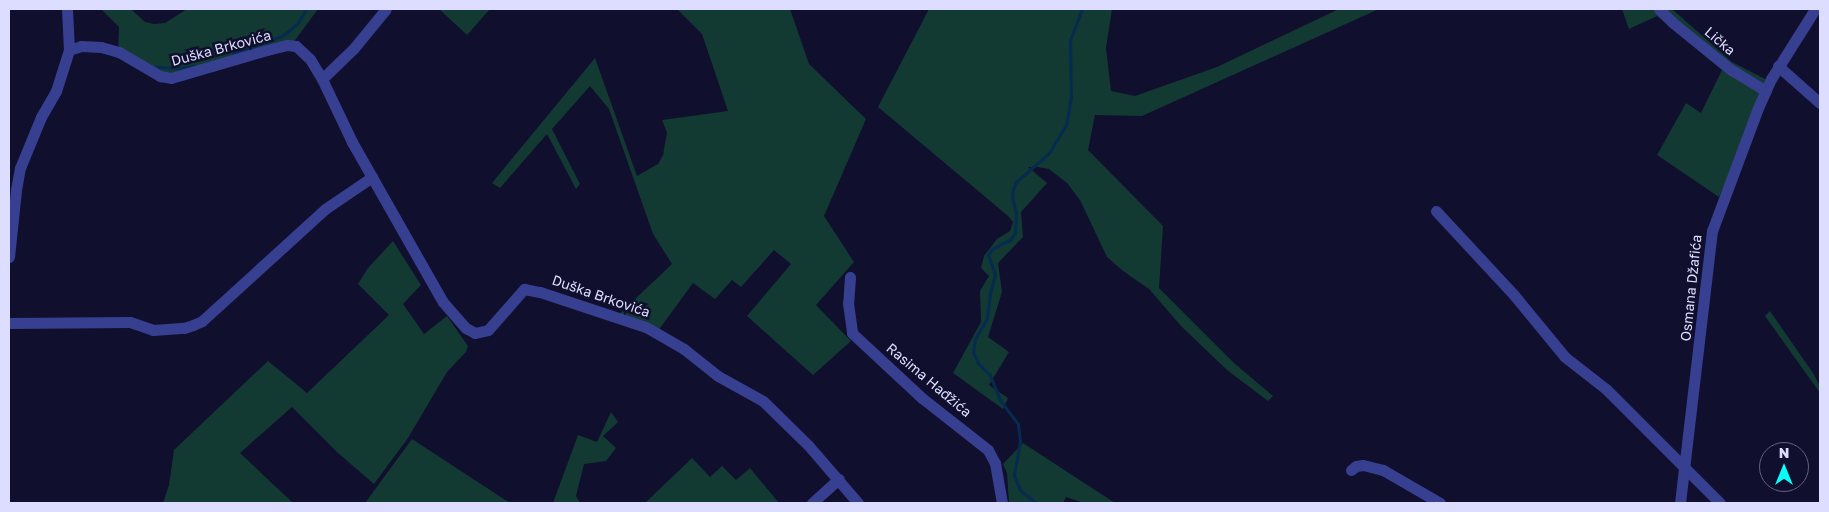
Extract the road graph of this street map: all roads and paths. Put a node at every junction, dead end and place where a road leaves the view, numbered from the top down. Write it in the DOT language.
graph roads {
  1 [pos="67,9"];
  2 [pos="386,9"];
  3 [pos="1659,9"];
  4 [pos="1815,9"];
  5 [pos="69,50"];
  6 [pos="1778,66"];
  7 [pos="322,79"];
  8 [pos="1766,91"];
  9 [pos="1820,104"];
  10 [pos="372,177"];
  11 [pos="1436,211"];
  12 [pos="9,257"];
  13 [pos="850,277"];
  14 [pos="9,323"];
  15 [pos="1685,466"];
  16 [pos="1351,470"];
  17 [pos="839,479"];
  18 [pos="812,503"];
  19 [pos="858,503"];
  20 [pos="1002,503"];
  21 [pos="1440,503"];
  22 [pos="1680,503"];
  23 [pos="1720,503"];
  1 -- 5 [label="street"];
  2 -- 7 [label="street"];
  3 -- 8 [label="street, Lička"];
  4 -- 6 [label="street, Osmana Džafića"];
  5 -- 7 [label="street, Duška Brkovića"];
  5 -- 12 [label="street"];
  6 -- 8 [label="street, Osmana Džafića"];
  6 -- 9 [label="street"];
  7 -- 10 [label="street, Duška Brkovića"];
  8 -- 15 [label="street, Osmana Džafića"];
  10 -- 14 [label="street"];
  10 -- 17 [label="street, Duška Brkovića"];
  11 -- 15 [label="street"];
  13 -- 20 [label="street, Rasima Hađžića"];
  15 -- 22 [label="street, Osmana Džafića"];
  15 -- 23 [label="street"];
  16 -- 21 [label="street"];
  17 -- 18 [label="street"];
  17 -- 19 [label="street, Duška Brkovića"];
}
